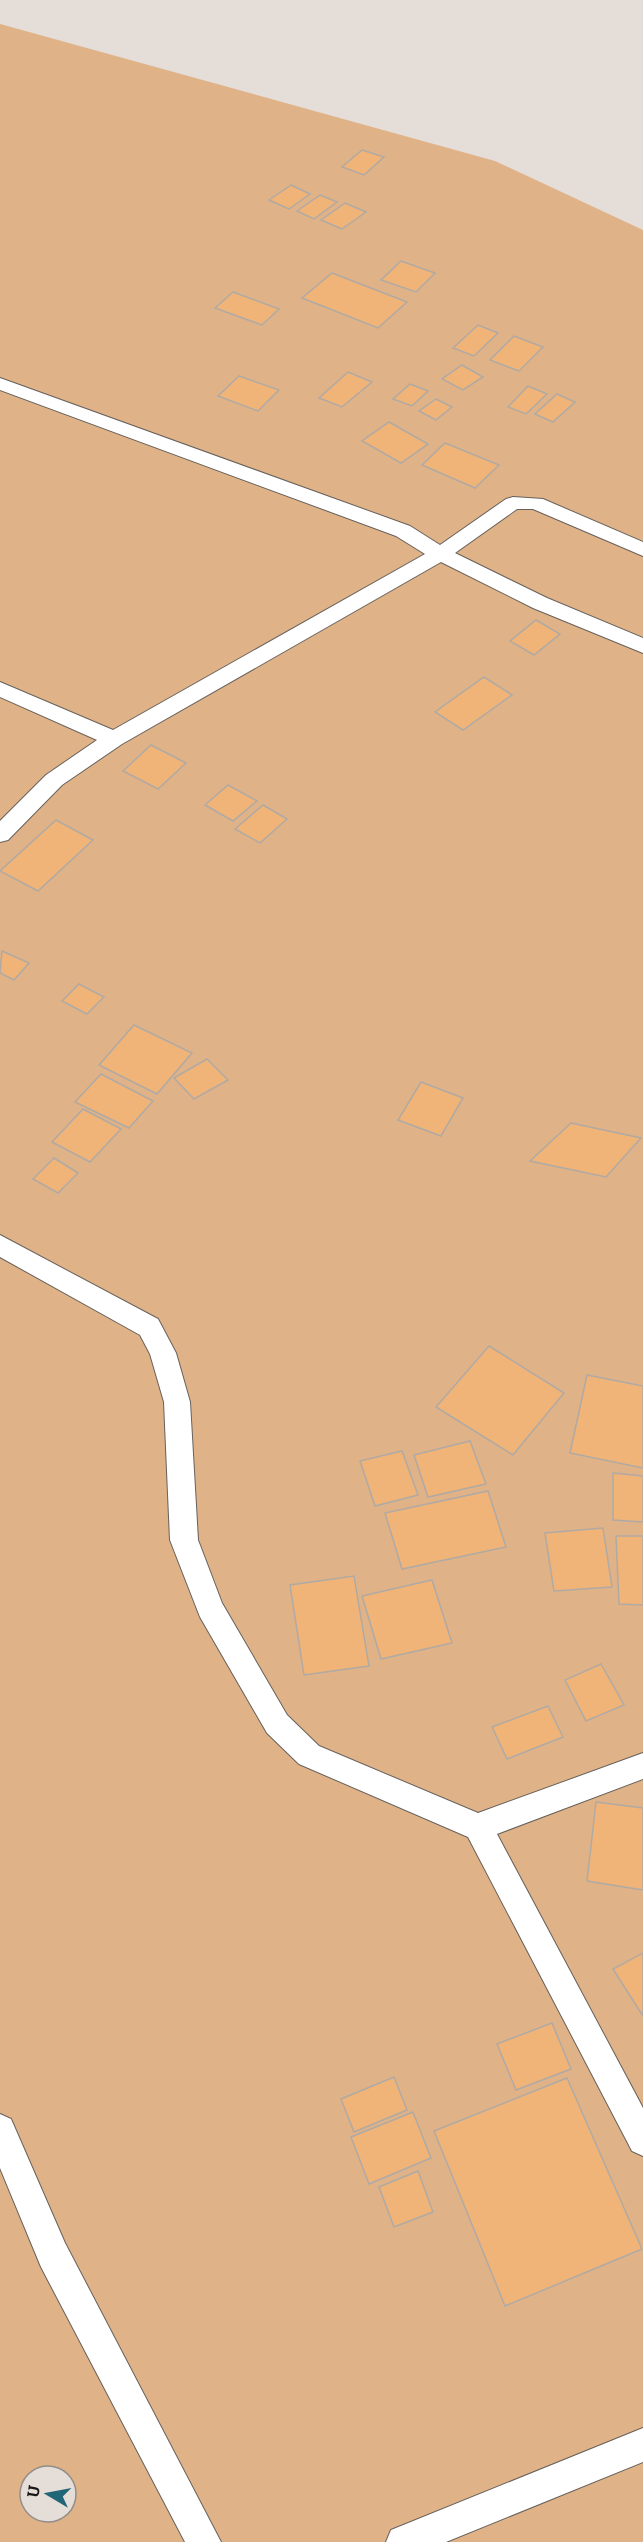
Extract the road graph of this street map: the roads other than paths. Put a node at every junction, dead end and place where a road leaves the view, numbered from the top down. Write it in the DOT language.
graph roads {
  1 [pos="0,384"];
  2 [pos="643,550"];
  3 [pos="440,554"];
  4 [pos="643,646"];
  5 [pos="0,689"];
  6 [pos="114,739"];
  7 [pos="0,834"];
  8 [pos="0,1245"];
  9 [pos="643,1766"];
  10 [pos="478,1827"];
  11 [pos="0,2130"];
  12 [pos="643,2140"];
  13 [pos="643,2445"];
  14 [pos="204,2542"];
  15 [pos="402,2542"];
  1 -- 3 [label="lane"];
  2 -- 3 [label="lane"];
  3 -- 4 [label="lane"];
  3 -- 6 [label="lane"];
  5 -- 6 [label="lane"];
  6 -- 7 [label="lane"];
  8 -- 10 [label="lane"];
  9 -- 10 [label="lane"];
  10 -- 12 [label="lane"];
  11 -- 14 [label="lane"];
  13 -- 15 [label="lane"];
}
